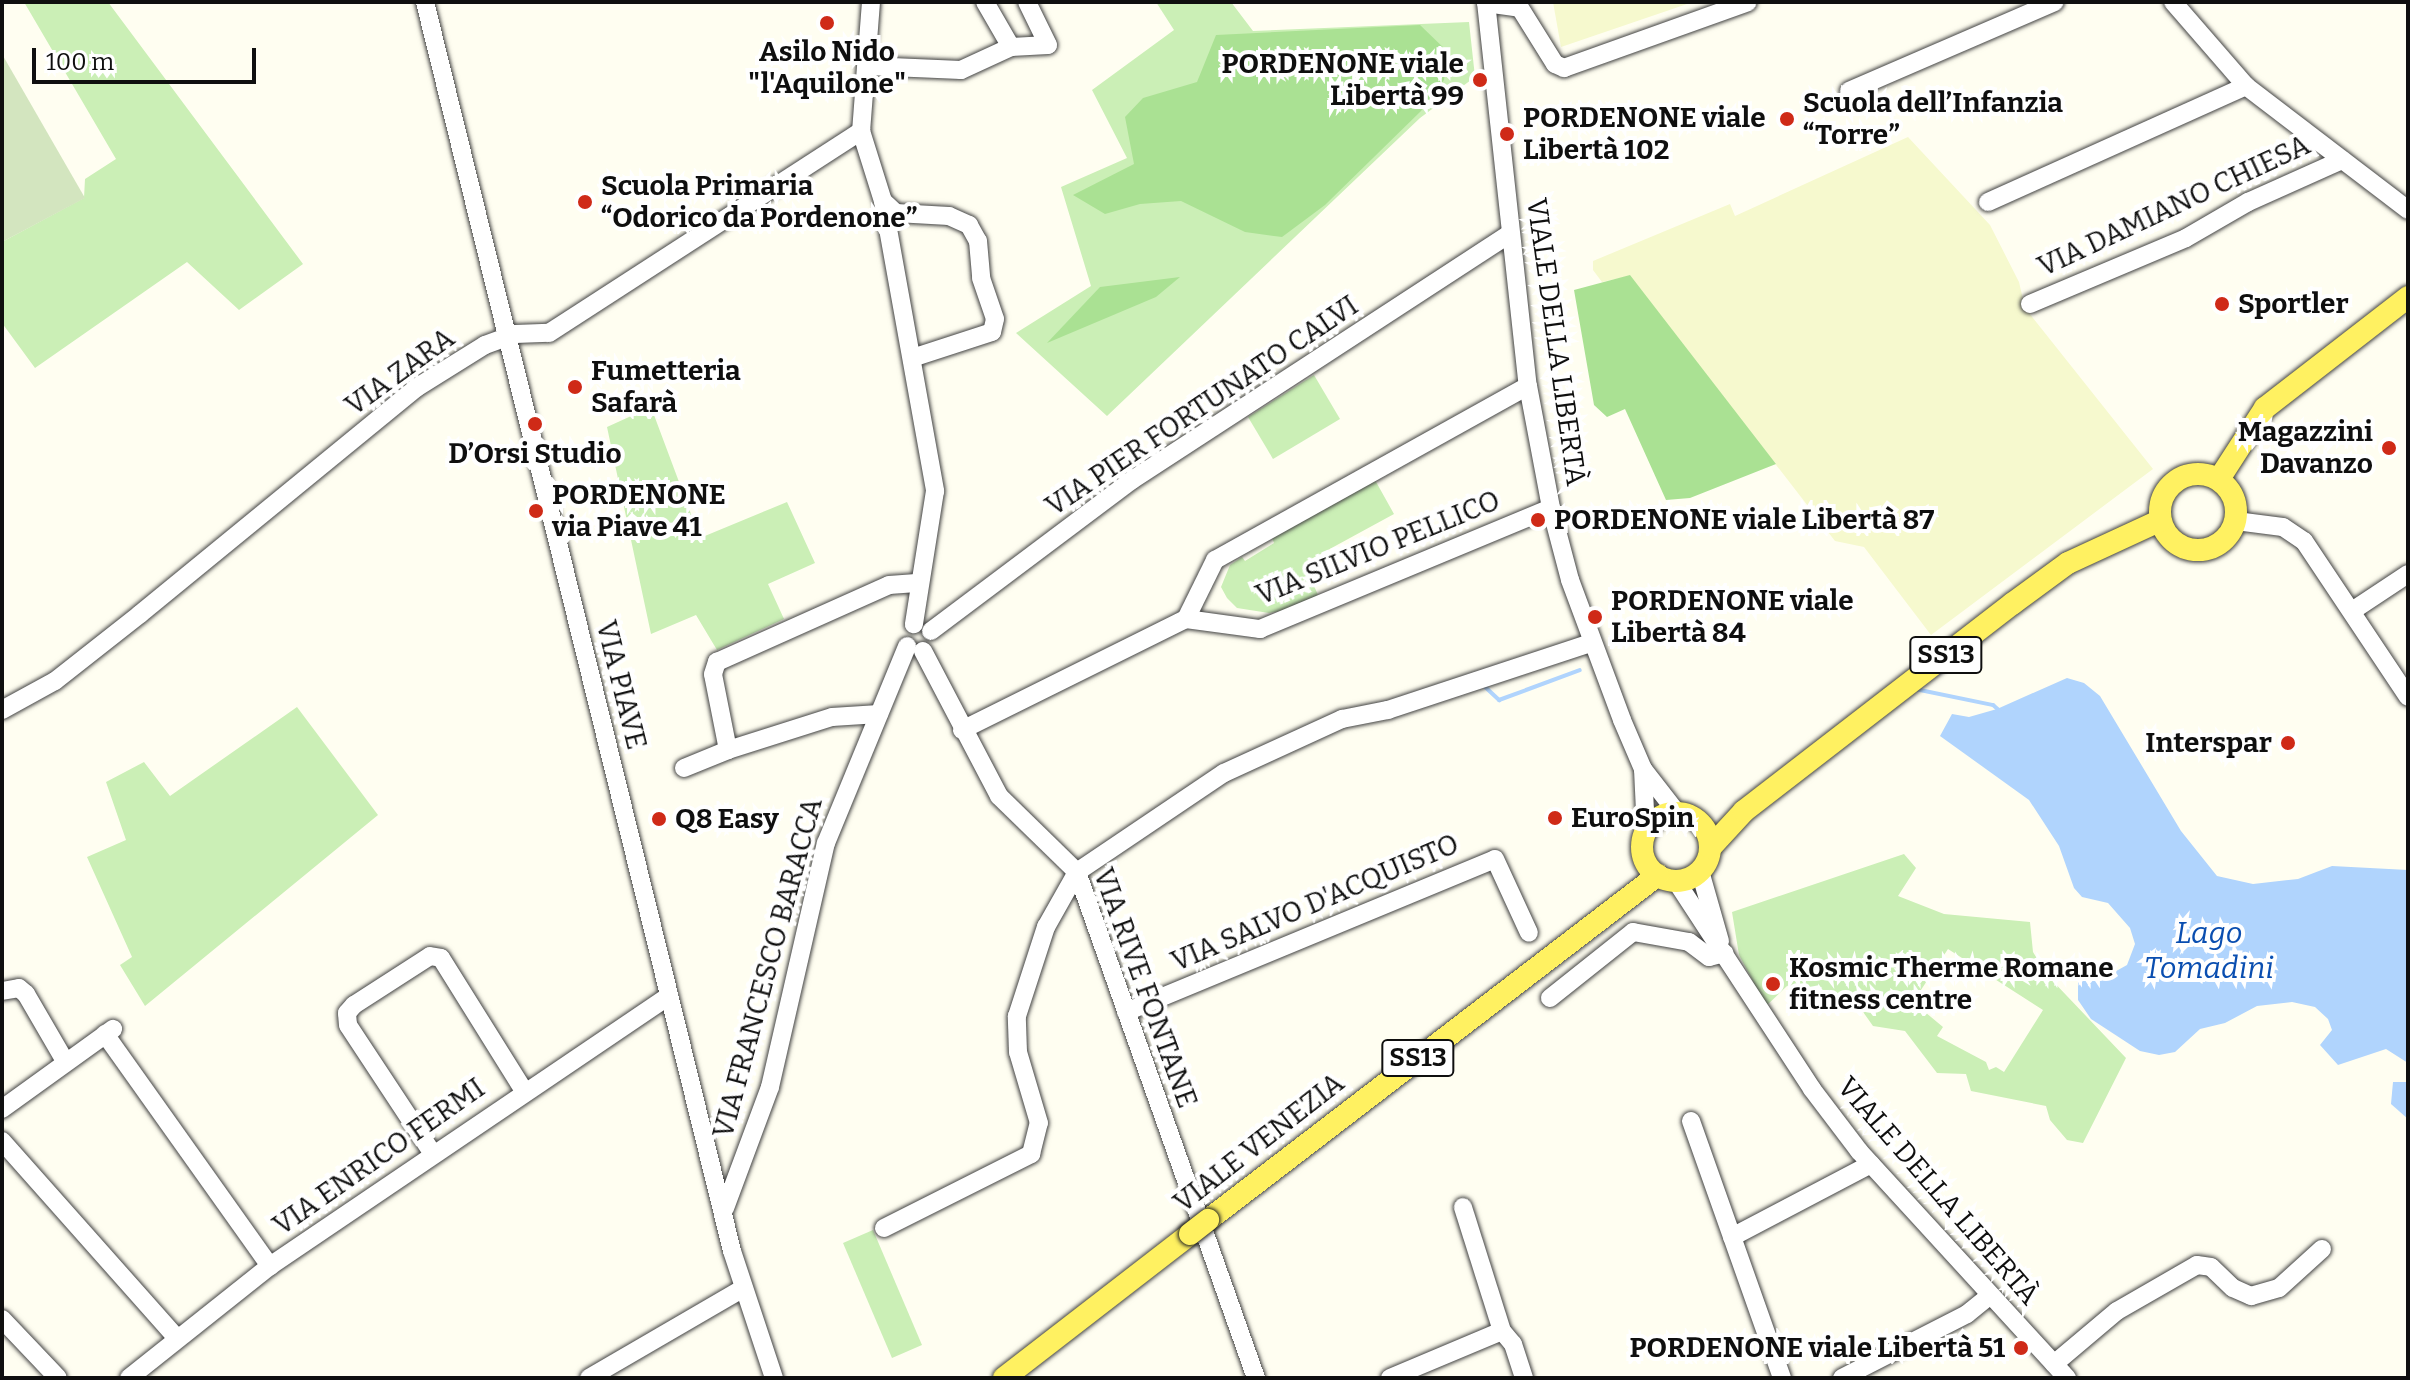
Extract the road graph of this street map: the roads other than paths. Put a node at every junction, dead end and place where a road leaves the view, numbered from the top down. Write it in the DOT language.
graph roads {
  1 [pos="425,2"];
  2 [pos="871,2"];
  3 [pos="985,2"];
  4 [pos="1027,2"];
  5 [pos="1748,2"];
  6 [pos="2055,2"];
  7 [pos="2173,2"];
  8 [pos="1486,3"];
  9 [pos="1011,47"];
  10 [pos="868,66"];
  11 [pos="2246,86"];
  12 [pos="1849,91"];
  13 [pos="861,131"];
  14 [pos="2342,160"];
  15 [pos="883,201"];
  16 [pos="1988,202"];
  17 [pos="2408,210"];
  18 [pos="1509,234"];
  19 [pos="2408,297"];
  20 [pos="2030,304"];
  21 [pos="508,336"];
  22 [pos="912,358"];
  23 [pos="1528,386"];
  24 [pos="2219,479"];
  25 [pos="1551,508"];
  26 [pos="2161,520"];
  27 [pos="2236,521"];
  28 [pos="2408,574"];
  29 [pos="920,583"];
  30 [pos="2352,611"];
  31 [pos="1186,619"];
  32 [pos="923,628"];
  33 [pos="1591,643"];
  34 [pos="915,649"];
  35 [pos="2408,697"];
  36 [pos="2,710"];
  37 [pos="879,714"];
  38 [pos="962,730"];
  39 [pos="728,750"];
  40 [pos="684,768"];
  41 [pos="1643,769"];
  42 [pos="1744,811"];
  43 [pos="1685,815"];
  44 [pos="1646,832"];
  45 [pos="1710,848"];
  46 [pos="1700,871"];
  47 [pos="1077,872"];
  48 [pos="1659,872"];
  49 [pos="1529,933"];
  50 [pos="1723,948"];
  51 [pos="2,991"];
  52 [pos="669,996"];
  53 [pos="1550,998"];
  54 [pos="1126,1012"];
  55 [pos="65,1061"];
  56 [pos="524,1091"];
  57 [pos="2,1109"];
  58 [pos="1691,1121"];
  59 [pos="2,1141"];
  60 [pos="433,1154"];
  61 [pos="1871,1164"];
  62 [pos="1463,1207"];
  63 [pos="724,1218"];
  64 [pos="884,1228"];
  65 [pos="1732,1237"];
  66 [pos="2322,1249"];
  67 [pos="270,1266"];
  68 [pos="742,1289"];
  69 [pos="1989,1296"];
  70 [pos="2,1319"];
  71 [pos="1502,1331"];
  72 [pos="177,1338"];
  73 [pos="2054,1364"];
  74 [pos="58,1378"];
  75 [pos="129,1378"];
  76 [pos="589,1378"];
  77 [pos="774,1378"];
  78 [pos="1004,1378"];
  79 [pos="1256,1378"];
  80 [pos="1390,1378"];
  81 [pos="1524,1378"];
  82 [pos="1782,1378"];
  83 [pos="1842,1378"];
  84 [pos="2067,1378"];
  1 -- 21 [label="street, VIA PIAVE"];
  2 -- 10 [label="street"];
  3 -- 9 [label="street"];
  4 -- 9 [label="street"];
  5 -- 8 [label="street, VIALE DELLA LIBERTÀ"];
  6 -- 12 [label="street"];
  7 -- 11 [label="street, VIA DAMIANO CHIESA"];
  8 -- 18 [label="street, VIALE DELLA LIBERTÀ"];
  9 -- 10 [label="street"];
  10 -- 13 [label="street"];
  11 -- 14 [label="street, VIA DAMIANO CHIESA"];
  11 -- 16 [label="street"];
  13 -- 15 [label="street"];
  13 -- 21 [label="street, VIA ZARA"];
  14 -- 17 [label="street, VIA DAMIANO CHIESA"];
  14 -- 20 [label="street, VIA DAMIANO CHIESA"];
  15 -- 22 [label="street"];
  15 -- 22 [label="street"];
  18 -- 23 [label="street, VIALE DELLA LIBERTÀ"];
  18 -- 32 [label="street, VIA PIER FORTUNATO CALVI"];
  19 -- 24 [label="main road"];
  21 -- 36 [label="street, VIA ZARA"];
  21 -- 52 [label="street, VIA PIAVE"];
  22 -- 29 [label="street"];
  23 -- 25 [label="street, VIALE DELLA LIBERTÀ"];
  23 -- 31 [label="street"];
  24 -- 26 [label="main road"];
  24 -- 27 [label="main road"];
  25 -- 31 [label="street, VIA SILVIO PELLICO"];
  25 -- 33 [label="street, VIALE DELLA LIBERTÀ"];
  26 -- 27 [label="main road"];
  26 -- 42 [label="main road, SS13"];
  27 -- 30 [label="street"];
  28 -- 30 [label="street"];
  29 -- 32 [label="street"];
  29 -- 39 [label="street"];
  30 -- 35 [label="street"];
  31 -- 38 [label="street"];
  32 -- 34 [label="street, VIA FRANCESCO BARACCA"];
  33 -- 41 [label="street, VIALE DELLA LIBERTÀ"];
  33 -- 47 [label="street"];
  34 -- 37 [label="street, VIA FRANCESCO BARACCA"];
  34 -- 38 [label="street, VIA RIVE FONTANE"];
  37 -- 39 [label="street"];
  37 -- 63 [label="street, VIA FRANCESCO BARACCA"];
  38 -- 47 [label="street, VIA RIVE FONTANE"];
  39 -- 40 [label="street"];
  41 -- 43 [label="street, VIALE DELLA LIBERTÀ"];
  41 -- 44 [label="street, VIALE DELLA LIBERTÀ"];
  42 -- 43 [label="main road"];
  42 -- 45 [label="main road, SS13"];
  43 -- 44 [label="main road"];
  43 -- 45 [label="main road"];
  44 -- 48 [label="main road"];
  45 -- 46 [label="main road, SS13"];
  46 -- 48 [label="main road, SS13"];
  46 -- 50 [label="street, VIALE DELLA LIBERTÀ"];
  47 -- 54 [label="street, VIA RIVE FONTANE"];
  47 -- 64 [label="street"];
  48 -- 50 [label="street, VIALE DELLA LIBERTÀ"];
  48 -- 78 [label="main road, VIALE VENEZIA / SS13"];
  49 -- 54 [label="street, VIA SALVO D'ACQUISTO"];
  50 -- 53 [label="street"];
  50 -- 61 [label="street, VIALE DELLA LIBERTÀ"];
  51 -- 55 [label="street"];
  52 -- 56 [label="street, VIA ENRICO FERMI"];
  52 -- 63 [label="street, VIA PIAVE"];
  54 -- 79 [label="street, VIA RIVE FONTANE"];
  55 -- 57 [label="street"];
  55 -- 67 [label="street"];
  56 -- 60 [label="street, VIA ENRICO FERMI"];
  56 -- 60 [label="street"];
  58 -- 65 [label="street"];
  59 -- 72 [label="street"];
  60 -- 67 [label="street, VIA ENRICO FERMI"];
  61 -- 65 [label="street"];
  61 -- 69 [label="street, VIALE DELLA LIBERTÀ"];
  62 -- 71 [label="street"];
  63 -- 68 [label="street, VIA PIAVE"];
  65 -- 82 [label="street"];
  66 -- 73 [label="street"];
  67 -- 72 [label="street, VIA ENRICO FERMI"];
  68 -- 76 [label="street"];
  68 -- 77 [label="street, VIA PIAVE"];
  69 -- 73 [label="street, VIALE DELLA LIBERTÀ"];
  69 -- 83 [label="street"];
  70 -- 74 [label="street"];
  71 -- 80 [label="street"];
  71 -- 81 [label="street"];
  72 -- 75 [label="street, VIA ENRICO FERMI"];
  73 -- 84 [label="street, VIALE DELLA LIBERTÀ"];
}
